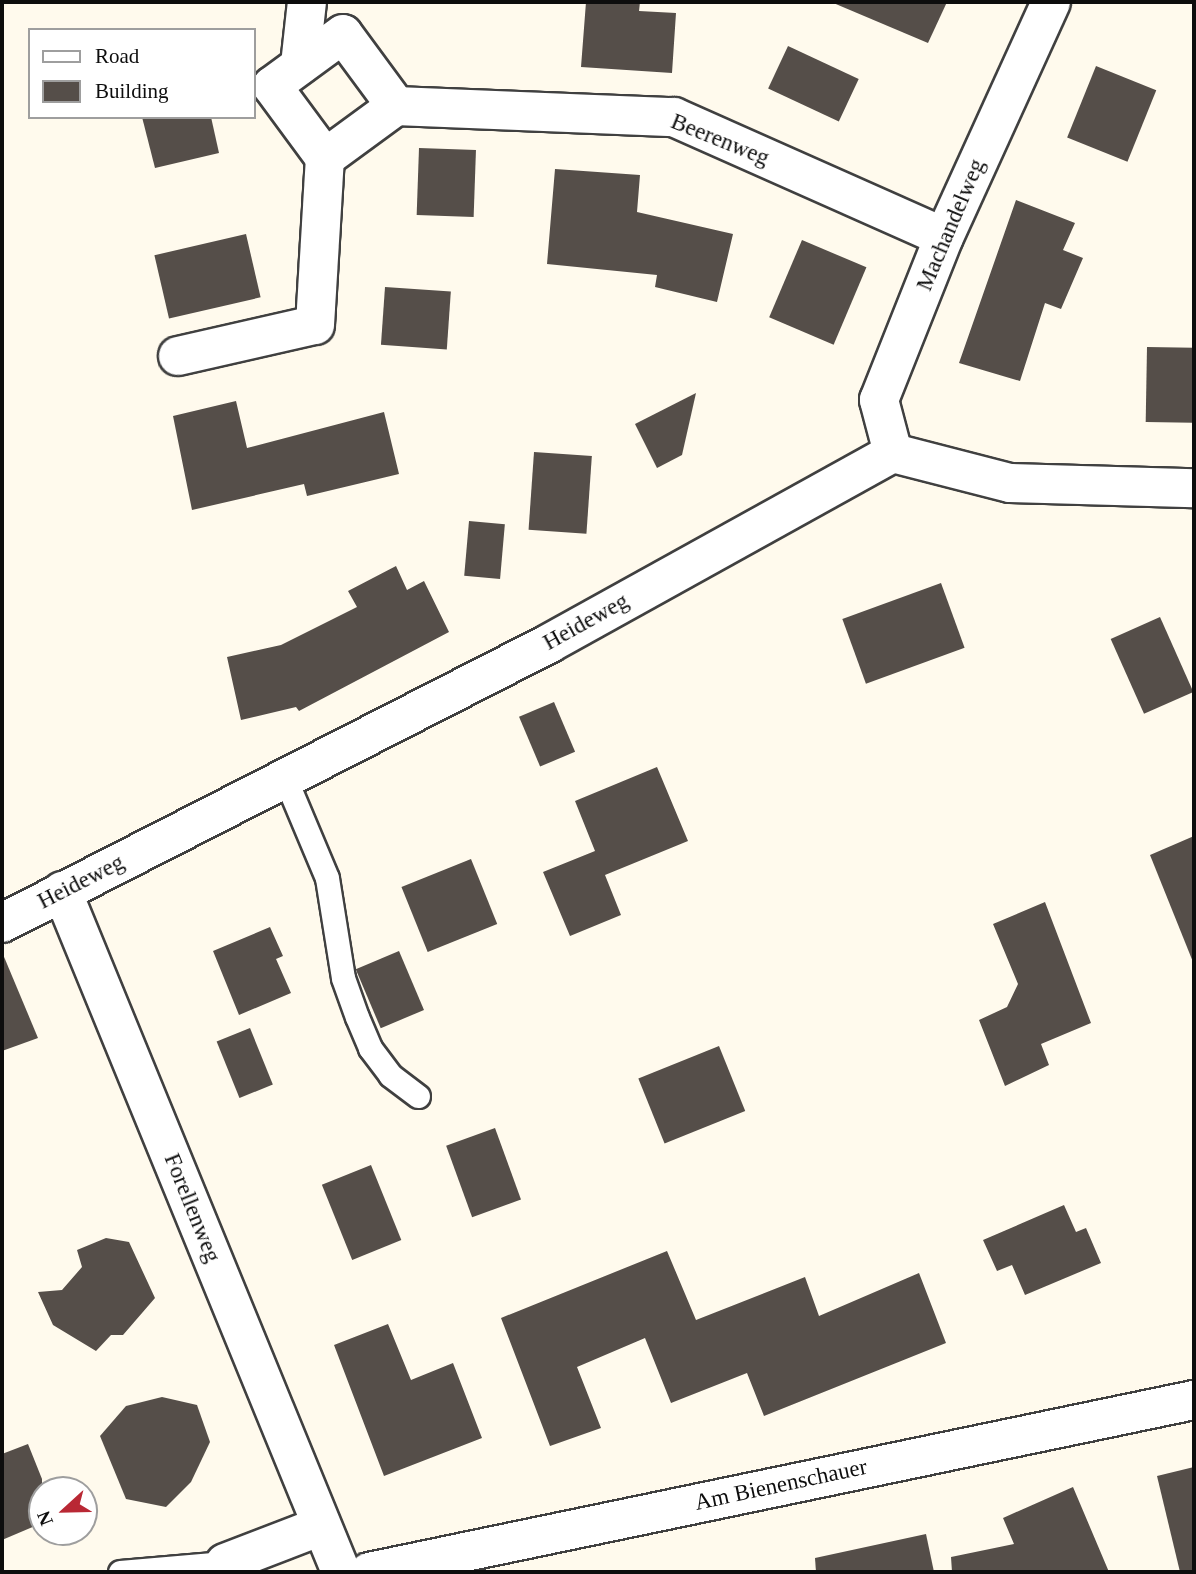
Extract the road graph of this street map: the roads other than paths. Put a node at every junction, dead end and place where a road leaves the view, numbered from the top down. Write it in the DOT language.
graph roads {
  1 [pos="306,2"];
  2 [pos="1051,2"];
  3 [pos="300,65"];
  4 [pos="396,106"];
  5 [pos="326,158"];
  6 [pos="944,237"];
  7 [pos="178,356"];
  8 [pos="893,453"];
  9 [pos="1194,488"];
  10 [pos="285,778"];
  11 [pos="62,891"];
  12 [pos="2,923"];
  13 [pos="418,1096"];
  14 [pos="1194,1400"];
  15 [pos="321,1525"];
  16 [pos="225,1563"];
  17 [pos="120,1572"];
  18 [pos="341,1572"];
  19 [pos="369,1572"];
  1 -- 3 [label="street"];
  2 -- 6 [label="street, Machandelweg"];
  3 -- 4 [label="street"];
  3 -- 5 [label="street"];
  4 -- 5 [label="street"];
  4 -- 6 [label="street, Beerenweg"];
  5 -- 7 [label="street"];
  6 -- 8 [label="street, Machandelweg"];
  8 -- 9 [label="street"];
  8 -- 10 [label="street, Heideweg"];
  10 -- 11 [label="street, Heideweg"];
  10 -- 13 [label="lane"];
  11 -- 12 [label="street, Heideweg"];
  11 -- 15 [label="street, Forellenweg"];
  14 -- 19 [label="street, Am Bienenschauer"];
  15 -- 16 [label="street"];
  15 -- 18 [label="street, Forellenweg"];
  16 -- 17 [label="lane"];
}
